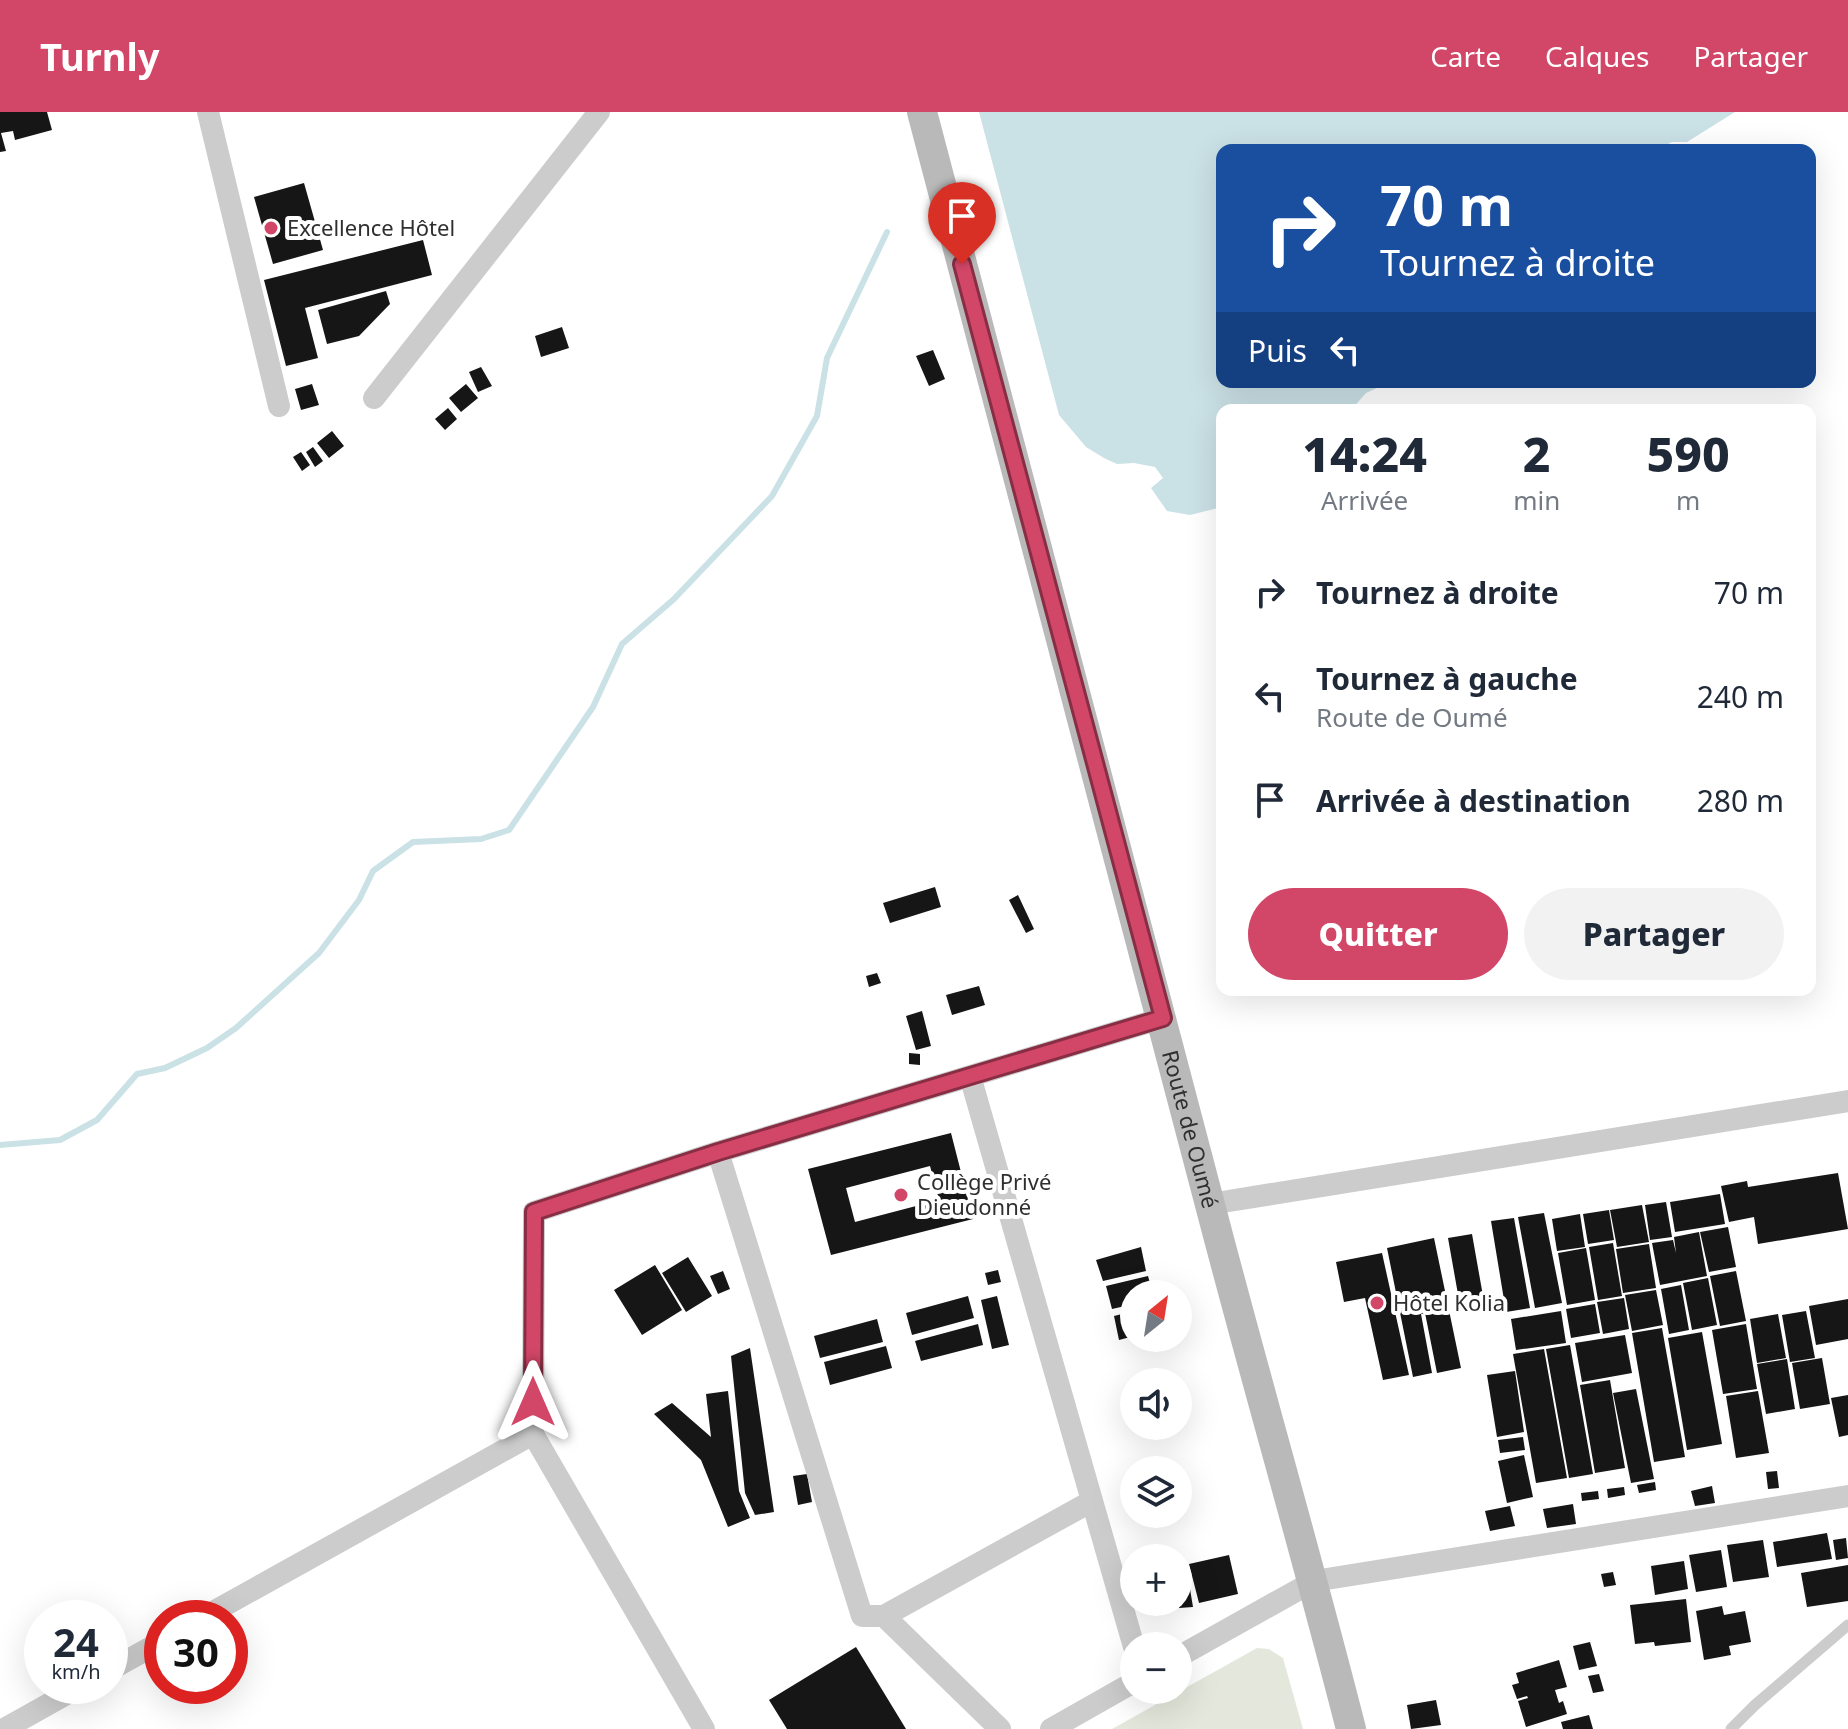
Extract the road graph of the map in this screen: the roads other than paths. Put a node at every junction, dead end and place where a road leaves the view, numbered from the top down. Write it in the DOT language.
graph roads {
  1 [pos="208,112"];
  2 [pos="599,112"];
  3 [pos="922,112"];
  4 [pos="374,398"];
  5 [pos="279,406"];
  6 [pos="1163,1018"];
  7 [pos="970,1076"];
  8 [pos="1848,1101"];
  9 [pos="718,1152"];
  10 [pos="1210,1204"];
  11 [pos="533,1434"];
  12 [pos="1848,1496"];
  13 [pos="1092,1501"];
  14 [pos="1314,1581"];
  15 [pos="234,1600"];
  16 [pos="884,1616"];
  17 [pos="1848,1625"];
  18 [pos="1130,1632"];
  19 [pos="1192,1649"];
  20 [pos="1120,1690"];
  21 [pos="49,1704"];
  22 [pos="4,1729"];
  23 [pos="704,1729"];
  24 [pos="1000,1729"];
  25 [pos="1051,1729"];
  26 [pos="1351,1729"];
  27 [pos="1731,1729"];
  1 -- 5 [label="street"];
  2 -- 4 [label="street"];
  3 -- 6 [label="main road, Route de Oumé"];
  6 -- 7 [label="street"];
  6 -- 10 [label="main road, Route de Oumé"];
  7 -- 9 [label="street"];
  7 -- 13 [label="street"];
  8 -- 10 [label="street"];
  9 -- 11 [label="street"];
  9 -- 16 [label="street"];
  10 -- 14 [label="main road, Route de Oumé"];
  11 -- 15 [label="street"];
  11 -- 23 [label="street"];
  12 -- 14 [label="street"];
  13 -- 16 [label="street"];
  13 -- 18 [label="street"];
  14 -- 19 [label="street"];
  14 -- 26 [label="main road, Route de Oumé"];
  16 -- 24 [label="street"];
  17 -- 27 [label="lane"];
  20 -- 25 [label="street"];
  21 -- 22 [label="street"];
}
